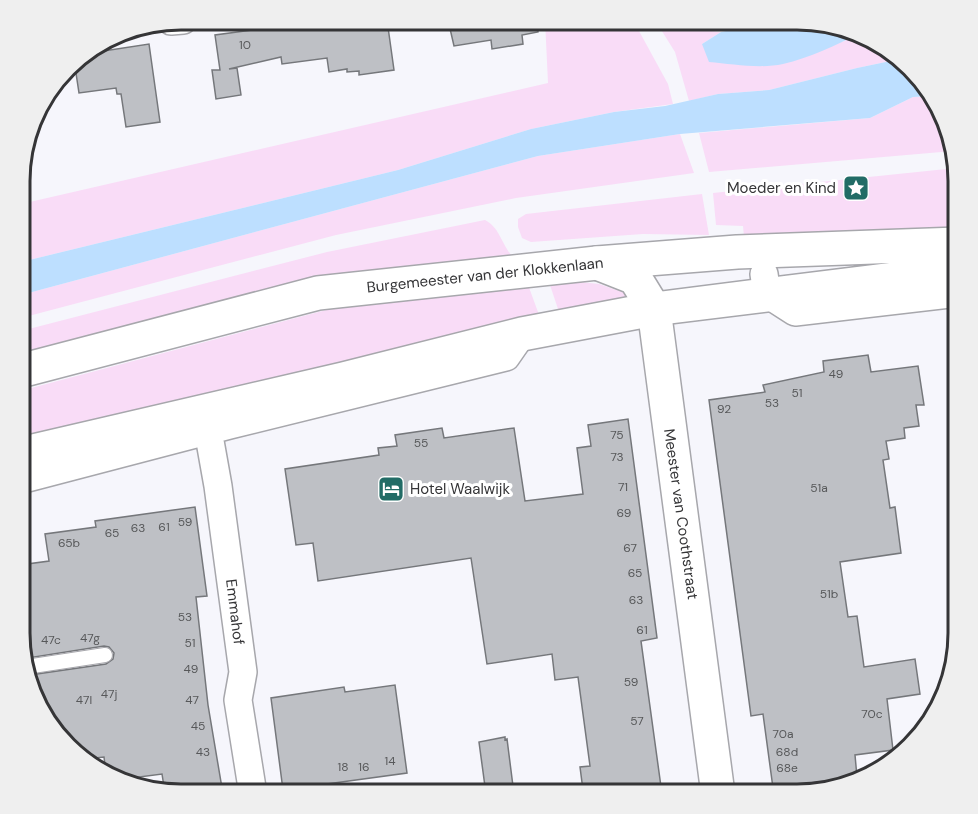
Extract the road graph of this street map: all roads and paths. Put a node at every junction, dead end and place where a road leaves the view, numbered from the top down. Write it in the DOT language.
graph roads {
  1 [pos="948,246"];
  2 [pos="948,249"];
  3 [pos="597,263"];
  4 [pos="948,272"];
  5 [pos="766,284"];
  6 [pos="948,294"];
  7 [pos="654,309"];
  8 [pos="522,334"];
  9 [pos="30,368"];
  10 [pos="208,430"];
  11 [pos="30,452"];
  12 [pos="30,477"];
  13 [pos="105,655"];
  14 [pos="34,666"];
  15 [pos="251,784"];
  16 [pos="717,784"];
  1 -- 3 [label="main road, Burgemeester van der Klokkenlaan"];
  2 -- 5 [label="main road, Burgemeester van der Klokkenlaan"];
  3 -- 7 [label="main road, Meester van Coothstraat"];
  3 -- 9 [label="main road, Burgemeester van der Klokkenlaan"];
  4 -- 5 [label="main road, Burgemeester van der Klokkenlaan"];
  5 -- 6 [label="street"];
  5 -- 7 [label="main road, Burgemeester van der Klokkenlaan"];
  7 -- 8 [label="main road, Burgemeester van der Klokkenlaan"];
  7 -- 16 [label="main road, Meester van Coothstraat"];
  8 -- 10 [label="street"];
  8 -- 11 [label="main road, Burgemeester van der Klokkenlaan"];
  10 -- 12 [label="street"];
  10 -- 15 [label="street, Emmahof"];
  13 -- 14 [label="lane"];
}
